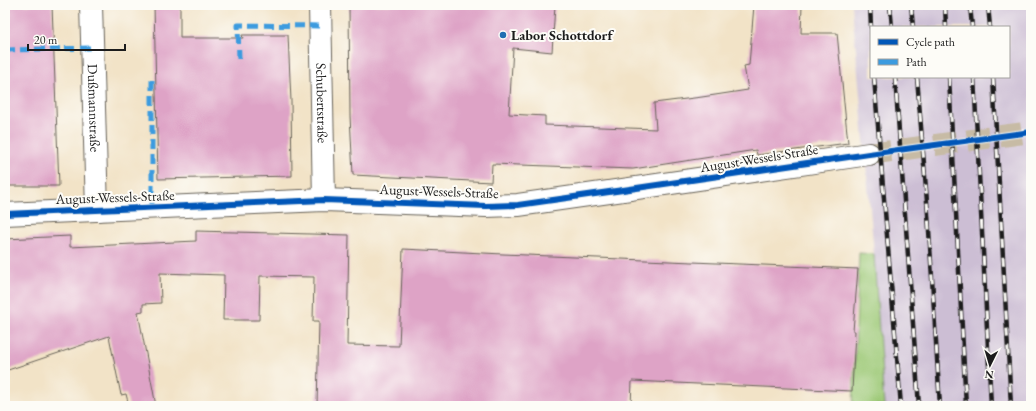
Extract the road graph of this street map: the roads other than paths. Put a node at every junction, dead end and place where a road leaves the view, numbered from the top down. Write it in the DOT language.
graph roads {
  1 [pos="91,5"];
  2 [pos="320,5"];
  3 [pos="870,154"];
  4 [pos="324,200"];
  5 [pos="97,210"];
  6 [pos="5,214"];
  1 -- 5 [label="street, Dußmannstraße"];
  2 -- 4 [label="street, Schubertstraße"];
  3 -- 4 [label="street, August-Wessels-Straße"];
  4 -- 5 [label="street, August-Wessels-Straße"];
  5 -- 6 [label="street, August-Wessels-Straße"];
}
